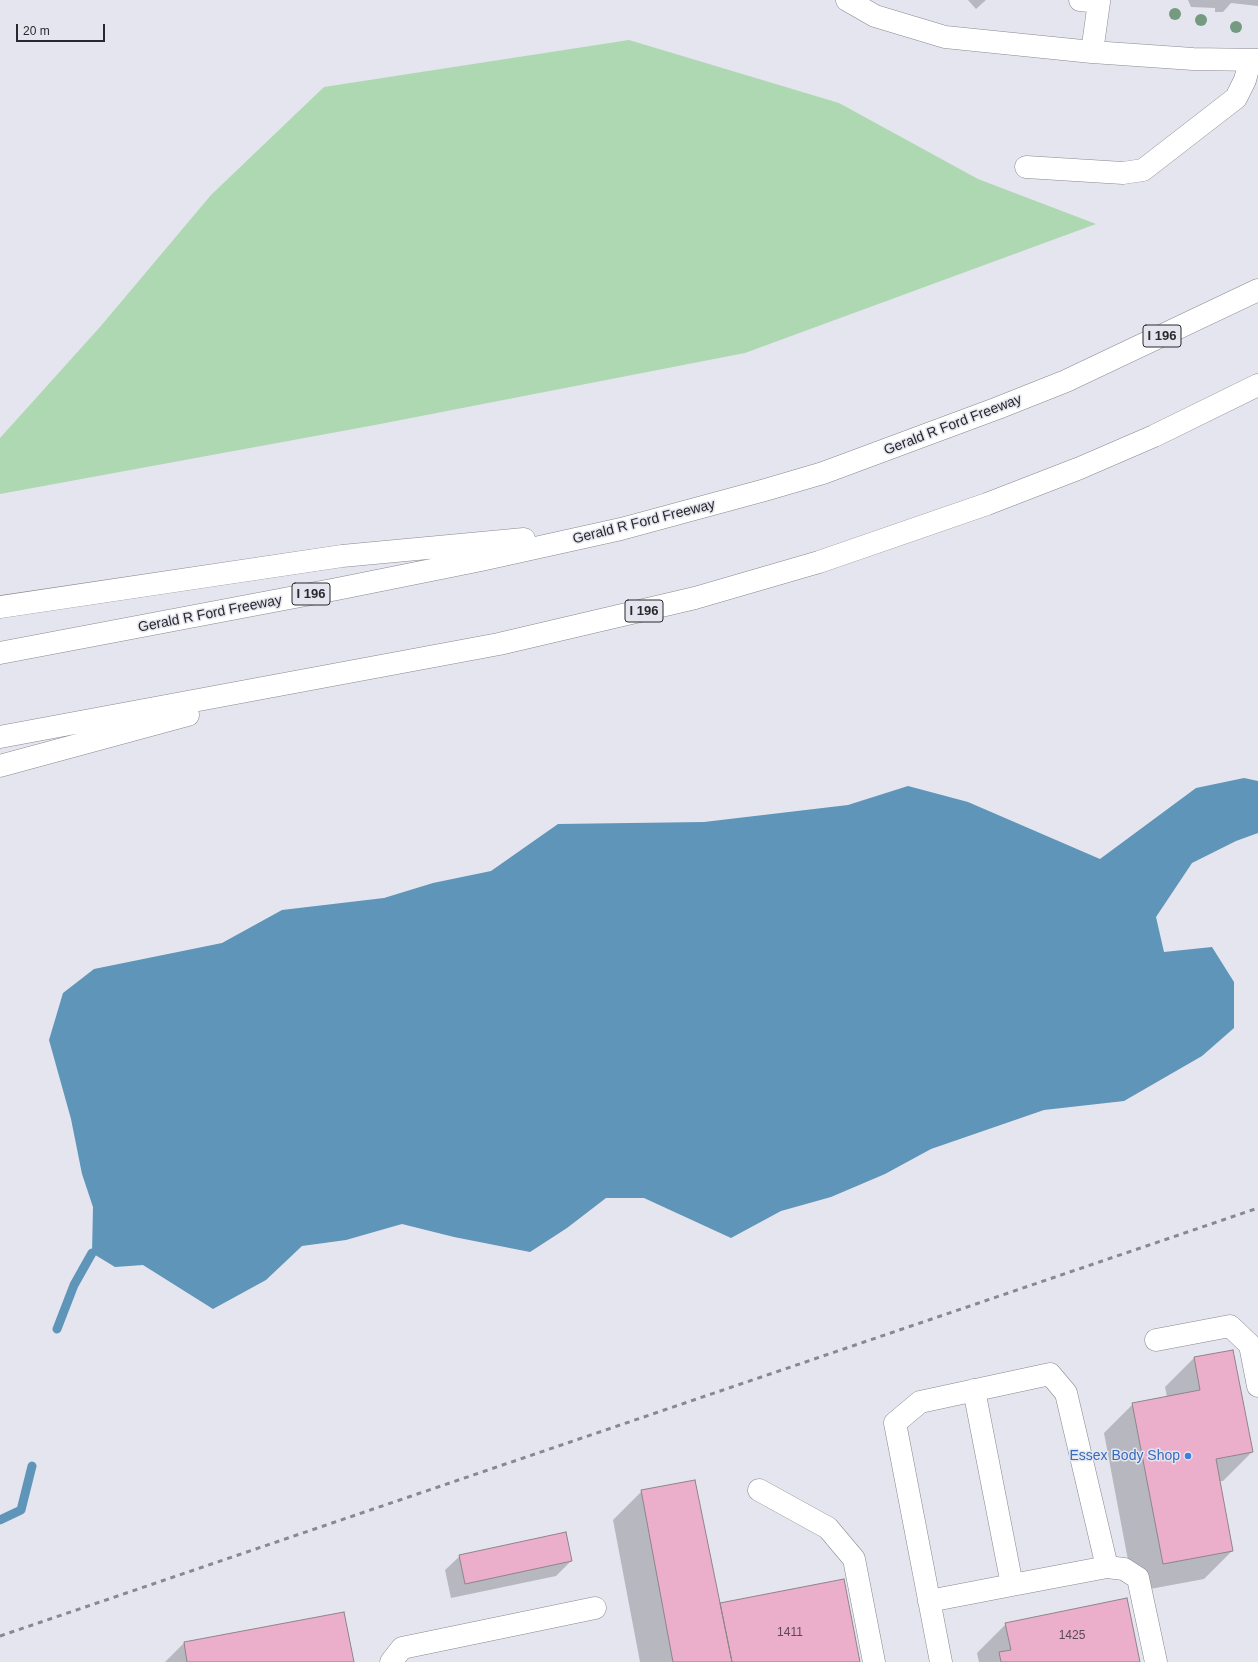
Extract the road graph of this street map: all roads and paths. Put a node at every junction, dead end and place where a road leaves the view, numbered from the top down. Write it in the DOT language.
graph roads {
  1 [pos="847,0"];
  2 [pos="1094,1"];
  3 [pos="1092,52"];
  4 [pos="1254,61"];
  5 [pos="1026,166"];
  6 [pos="1258,290"];
  7 [pos="1258,385"];
  8 [pos="621,529"];
  9 [pos="0,607"];
  10 [pos="0,653"];
  11 [pos="356,670"];
  12 [pos="0,737"];
  13 [pos="0,766"];
  14 [pos="1156,1340"];
  15 [pos="1258,1386"];
  16 [pos="974,1390"];
  17 [pos="759,1490"];
  18 [pos="1107,1567"];
  19 [pos="1012,1585"];
  20 [pos="929,1601"];
  21 [pos="595,1608"];
  22 [pos="391,1662"];
  23 [pos="874,1662"];
  24 [pos="941,1662"];
  25 [pos="1156,1662"];
  1 -- 3 [label="main road"];
  2 -- 3 [label="main road"];
  3 -- 4 [label="main road"];
  4 -- 5 [label="main road"];
  6 -- 8 [label="main road, Gerald R Ford Freeway / I 196"];
  7 -- 11 [label="main road, I 196"];
  8 -- 9 [label="main road"];
  8 -- 10 [label="main road, Gerald R Ford Freeway / I 196"];
  11 -- 12 [label="main road, I 196"];
  11 -- 13 [label="main road"];
  14 -- 15 [label="main road"];
  16 -- 18 [label="main road"];
  16 -- 19 [label="main road"];
  16 -- 20 [label="main road"];
  17 -- 23 [label="main road"];
  18 -- 19 [label="main road"];
  18 -- 25 [label="main road"];
  19 -- 20 [label="main road"];
  20 -- 24 [label="main road"];
  21 -- 22 [label="main road"];
}
